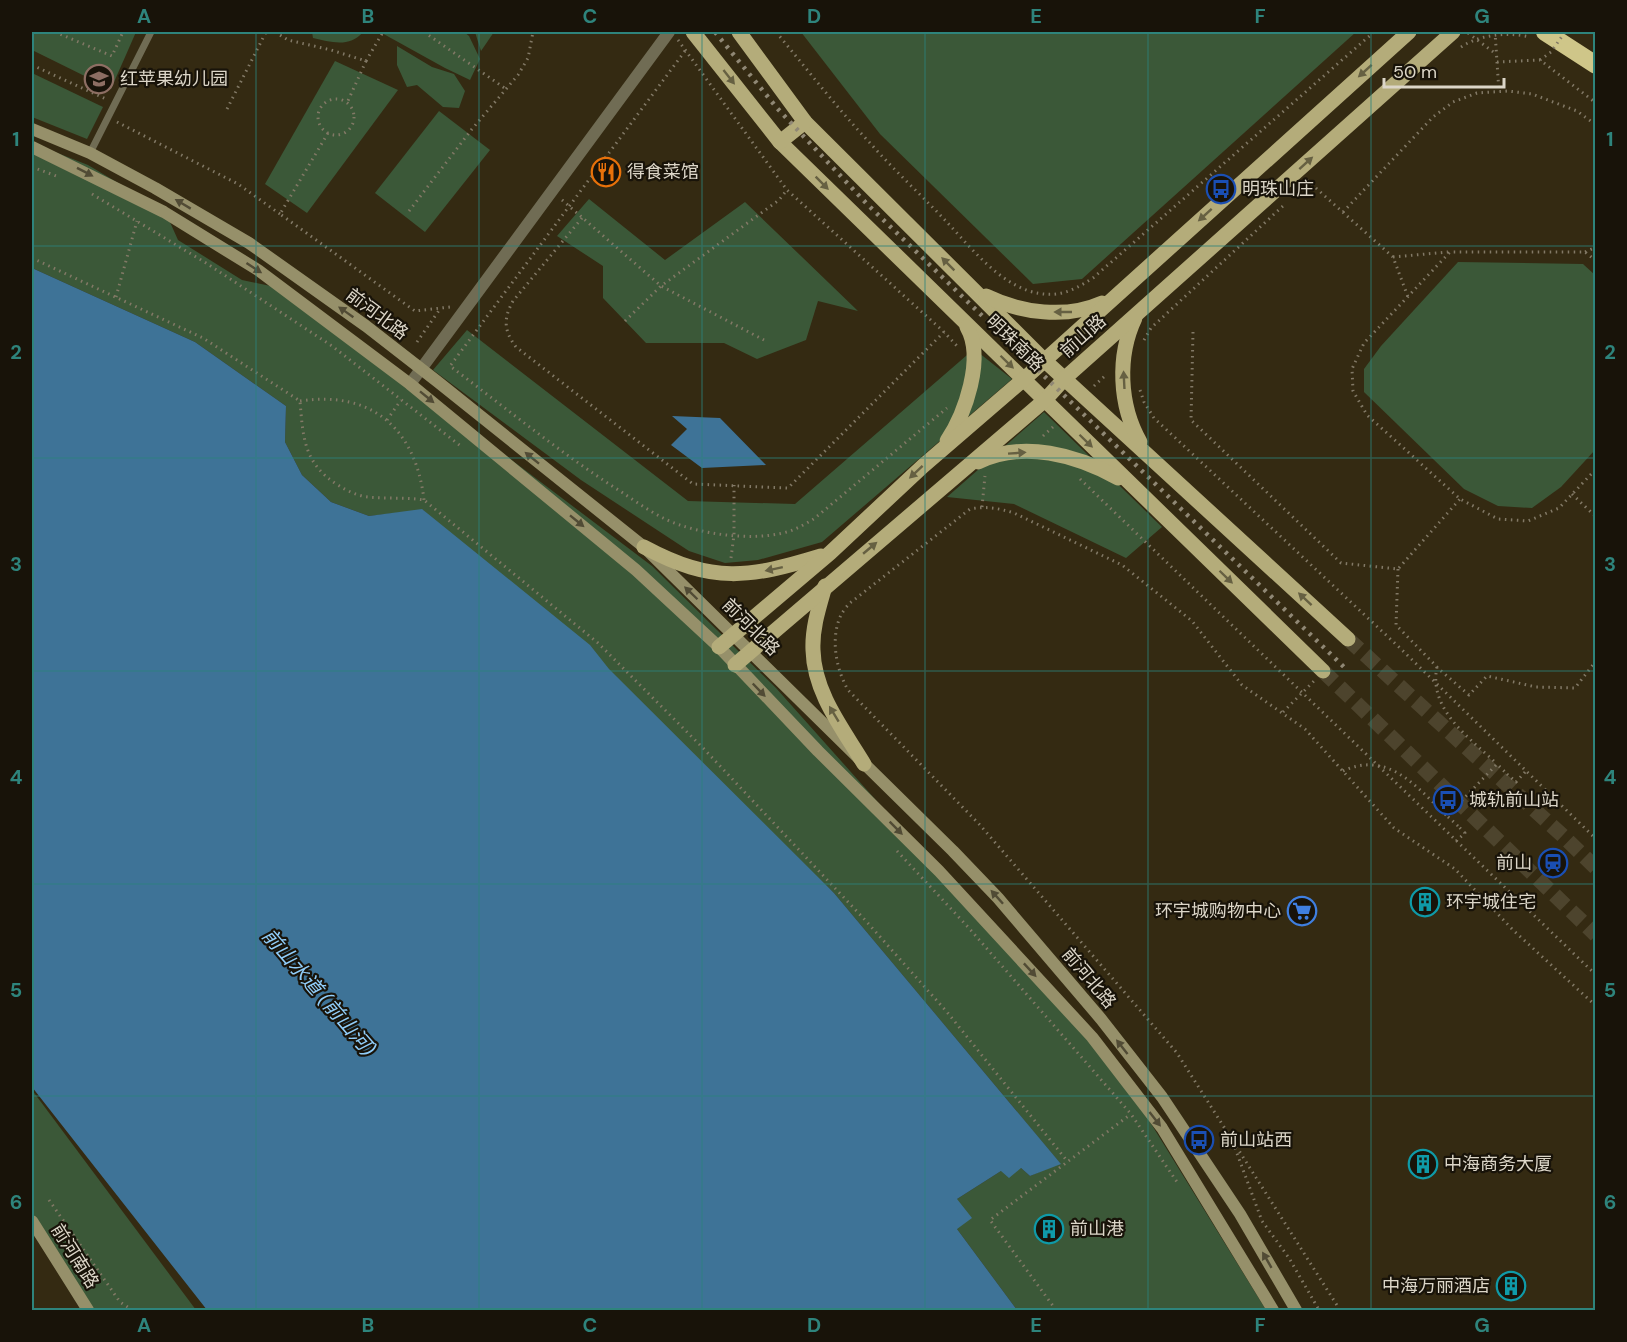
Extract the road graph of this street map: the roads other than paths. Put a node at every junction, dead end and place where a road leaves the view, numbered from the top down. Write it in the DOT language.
graph roads {
  1 [pos="152,32"];
  2 [pos="693,32"];
  3 [pos="739,32"];
  4 [pos="1409,32"];
  5 [pos="1453,32"];
  6 [pos="673,35"];
  7 [pos="1543,39"];
  8 [pos="1596,65"];
  9 [pos="805,122"];
  10 [pos="32,129"];
  11 [pos="780,142"];
  12 [pos="32,147"];
  13 [pos="90,153"];
  14 [pos="972,288"];
  15 [pos="1117,294"];
  16 [pos="1137,314"];
  17 [pos="958,315"];
  18 [pos="1044,360"];
  19 [pos="420,369"];
  20 [pos="1065,378"];
  21 [pos="1024,379"];
  22 [pos="410,384"];
  23 [pos="1045,400"];
  24 [pos="940,451"];
  25 [pos="1148,455"];
  26 [pos="962,471"];
  27 [pos="1137,490"];
  28 [pos="644,547"];
  29 [pos="830,553"];
  30 [pos="825,586"];
  31 [pos="733,634"];
  32 [pos="1348,639"];
  33 [pos="719,647"];
  34 [pos="749,652"];
  35 [pos="735,665"];
  36 [pos="1323,671"];
  37 [pos="864,764"];
  38 [pos="32,1221"];
  39 [pos="88,1311"];
  40 [pos="1273,1311"];
  41 [pos="1296,1311"];
  1 -- 13 [label="lane"];
  2 -- 11 [label="main road, 明珠南路, one-way"];
  3 -- 9 [label="main road, 明珠南路"];
  4 -- 15 [label="main road, 前山路, one-way"];
  16 -- 5 [label="main road, 前山路, one-way"];
  6 -- 19 [label="street"];
  7 -- 8 [label="highway"];
  9 -- 11 [label="main road"];
  14 -- 9 [label="main road, 明珠南路, one-way"];
  10 -- 13 [label="main road, 前河北路"];
  11 -- 17 [label="main road, 明珠南路, one-way"];
  12 -- 22 [label="main road, 前河北路, one-way"];
  19 -- 13 [label="main road, 前河北路, one-way"];
  15 -- 14 [label="main road, one-way"];
  14 -- 18 [label="main road, 明珠南路"];
  15 -- 18 [label="main road, 前山路"];
  16 -- 20 [label="main road, 前山路"];
  25 -- 16 [label="main road, one-way"];
  17 -- 21 [label="main road, 明珠南路, one-way"];
  17 -- 24 [label="main road"];
  18 -- 20 [label="main road, 明珠南路"];
  18 -- 21 [label="main road, 前山路"];
  19 -- 22 [label="street"];
  28 -- 19 [label="main road, 前河北路, one-way"];
  20 -- 23 [label="main road, 前山路"];
  20 -- 25 [label="main road, 明珠南路"];
  21 -- 23 [label="main road, 明珠南路"];
  21 -- 24 [label="main road, 前山路"];
  22 -- 33 [label="main road, 前河北路, one-way"];
  23 -- 26 [label="main road, 前山路"];
  23 -- 27 [label="main road, 明珠南路, one-way"];
  24 -- 29 [label="main road, 前山路, one-way"];
  32 -- 25 [label="main road, 明珠南路, one-way"];
  26 -- 27 [label="main road, one-way"];
  30 -- 26 [label="main road, 前山路, one-way"];
  27 -- 36 [label="main road, 明珠南路, one-way"];
  29 -- 28 [label="main road, one-way"];
  31 -- 28 [label="main road, 前河北路, one-way"];
  29 -- 31 [label="main road, 前山路"];
  30 -- 34 [label="main road, 前山路"];
  37 -- 30 [label="main road, one-way"];
  31 -- 33 [label="main road, 前山路"];
  31 -- 34 [label="main road, 前河北路"];
  33 -- 35 [label="main road, 前河北路"];
  34 -- 35 [label="main road, 前山路"];
  34 -- 37 [label="main road, 前河北路"];
  35 -- 40 [label="main road, 前河北路, one-way"];
  41 -- 37 [label="main road, 前河北路, one-way"];
  38 -- 39 [label="main road, 前河南路"];
}
